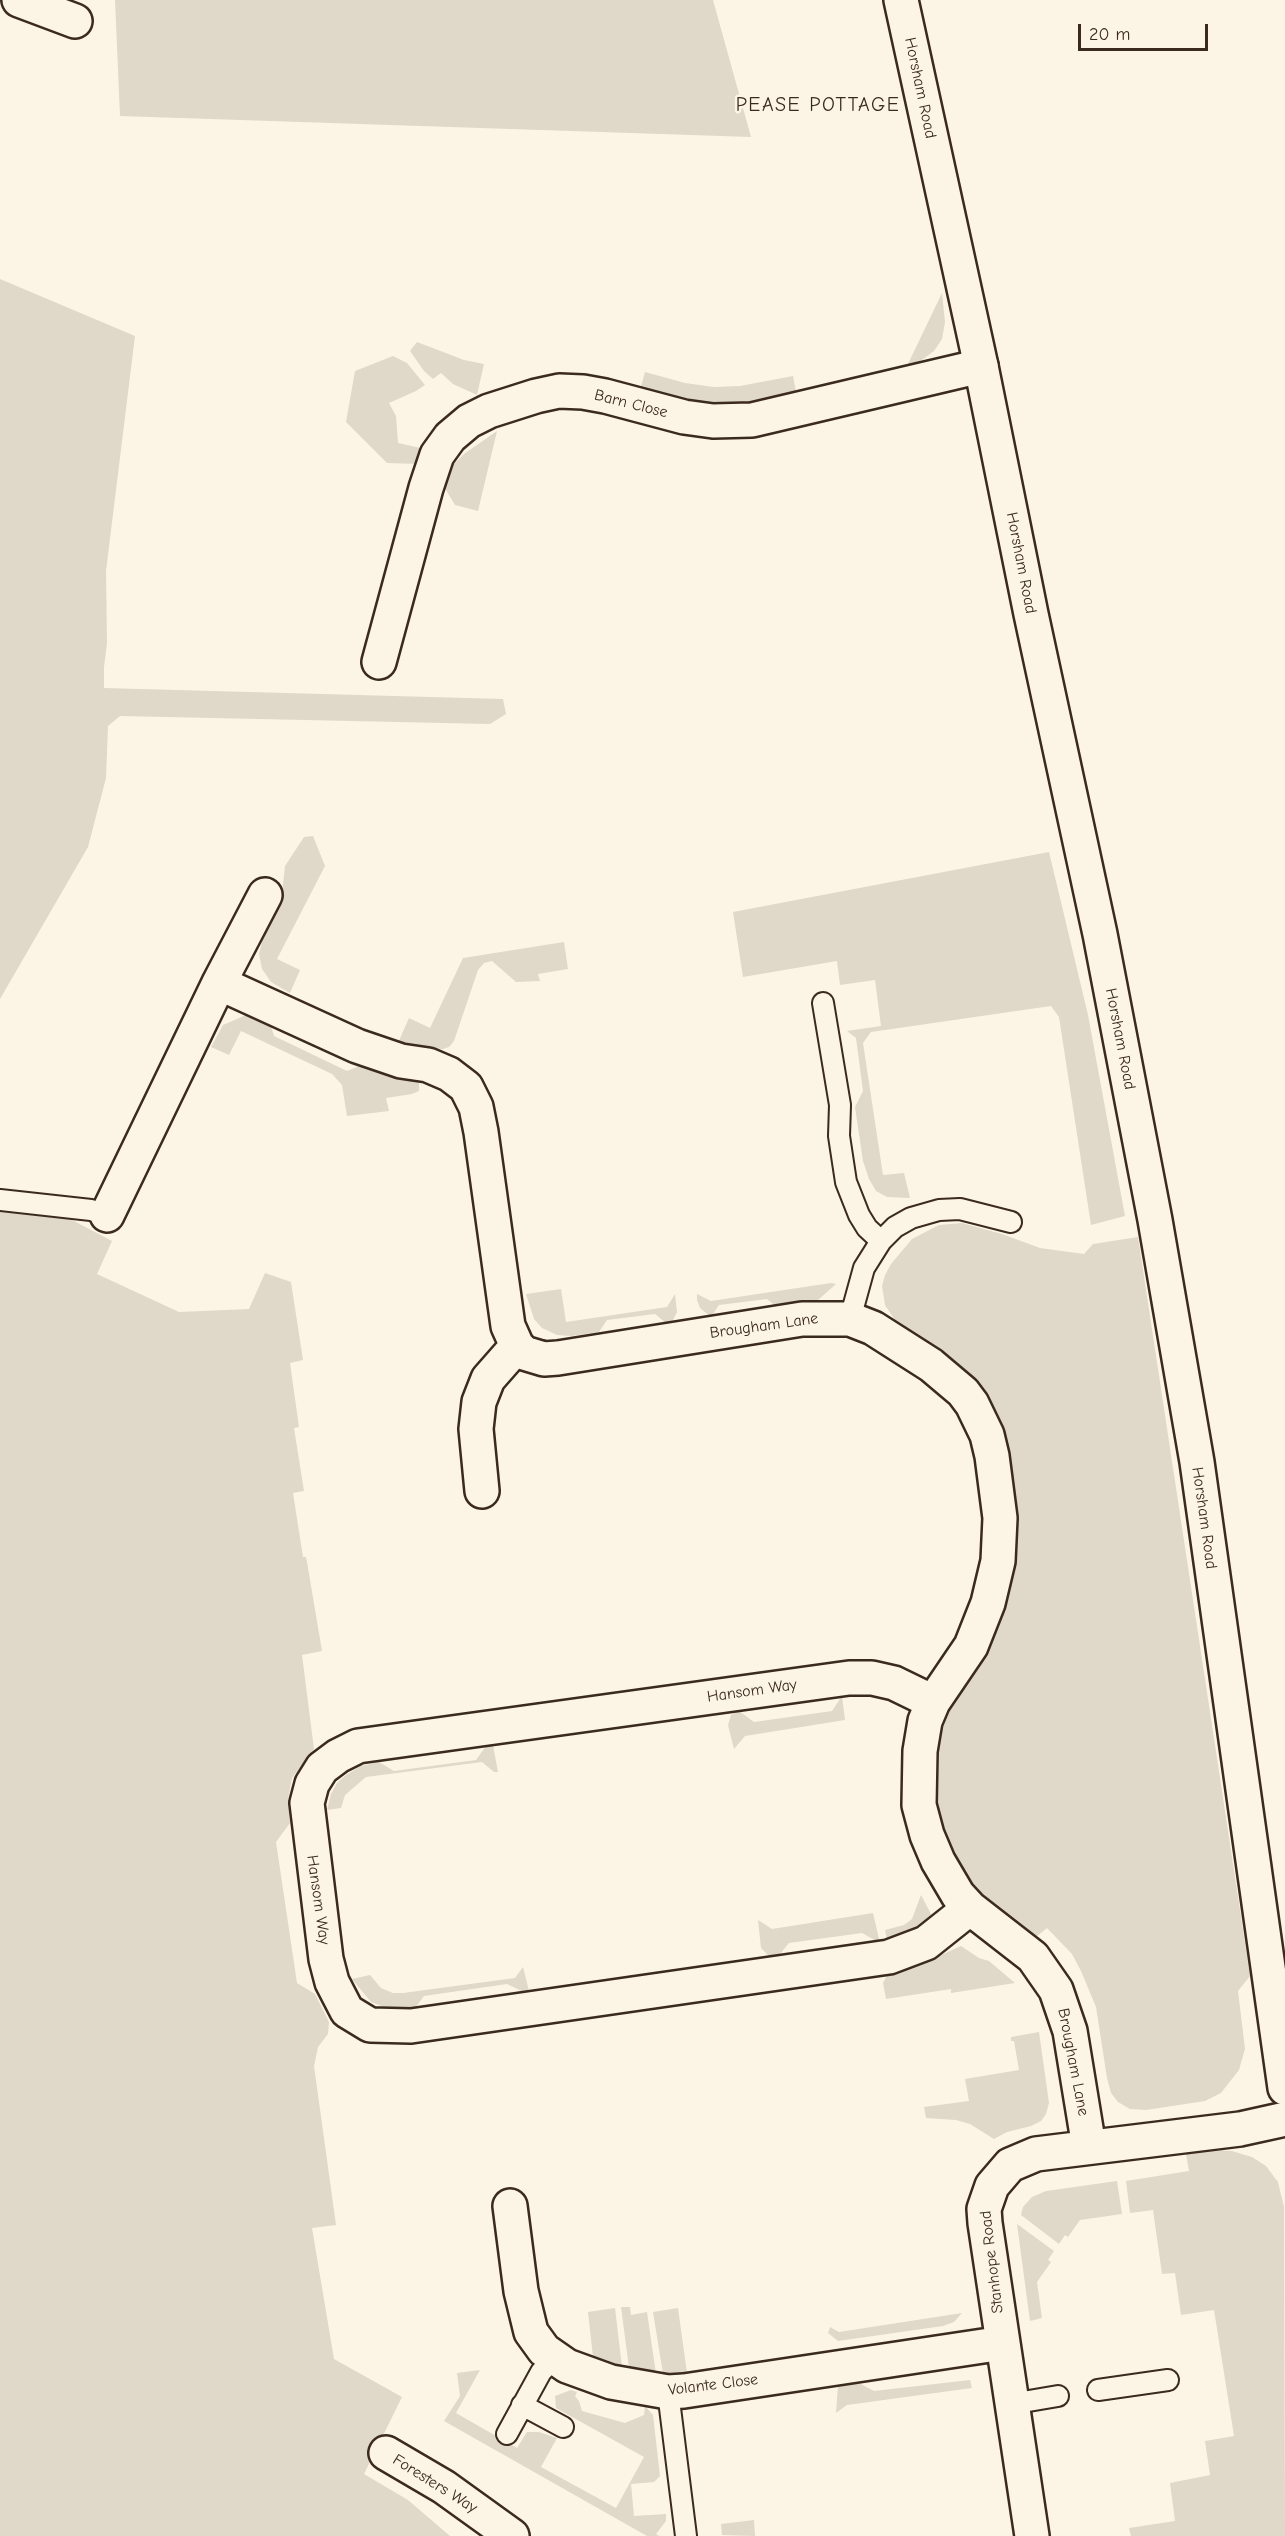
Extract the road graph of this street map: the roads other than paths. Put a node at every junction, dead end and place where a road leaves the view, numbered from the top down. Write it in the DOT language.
graph roads {
  1 [pos="19,0"];
  2 [pos="901,0"];
  3 [pos="75,21"];
  4 [pos="981,366"];
  5 [pos="379,662"];
  6 [pos="265,895"];
  7 [pos="219,983"];
  8 [pos="823,1003"];
  9 [pos="0,1200"];
  10 [pos="107,1215"];
  11 [pos="1011,1222"];
  12 [pos="881,1241"];
  13 [pos="850,1319"];
  14 [pos="517,1346"];
  15 [pos="482,1491"];
  16 [pos="933,1702"];
  17 [pos="970,1908"];
  18 [pos="1285,2088"];
  19 [pos="1285,2119"];
  20 [pos="1089,2147"];
  21 [pos="510,2206"];
  22 [pos="1003,2343"];
  23 [pos="554,2358"];
  24 [pos="1168,2380"];
  25 [pos="1098,2390"];
  26 [pos="668,2392"];
  27 [pos="1058,2396"];
  28 [pos="1011,2404"];
  29 [pos="522,2405"];
  30 [pos="563,2427"];
  31 [pos="507,2434"];
  32 [pos="386,2453"];
  33 [pos="512,2536"];
  34 [pos="686,2536"];
  35 [pos="1032,2536"];
  1 -- 3 [label="street"];
  2 -- 4 [label="street, Horsham Road"];
  4 -- 5 [label="street, Barn Close"];
  4 -- 18 [label="street, Horsham Road"];
  6 -- 7 [label="street"];
  7 -- 10 [label="street"];
  7 -- 14 [label="street"];
  8 -- 12 [label="lane"];
  9 -- 10 [label="lane"];
  11 -- 12 [label="lane"];
  12 -- 13 [label="lane"];
  13 -- 14 [label="street, Brougham Lane"];
  13 -- 16 [label="street, Brougham Lane"];
  14 -- 15 [label="street"];
  16 -- 17 [label="street, Brougham Lane"];
  16 -- 17 [label="street, Hansom Way"];
  17 -- 20 [label="street, Brougham Lane"];
  19 -- 20 [label="street, Stanhope Road"];
  20 -- 22 [label="street, Stanhope Road"];
  21 -- 23 [label="street, Volante Close"];
  22 -- 26 [label="street, Volante Close"];
  22 -- 28 [label="street, Stanhope Road"];
  23 -- 26 [label="street, Volante Close"];
  23 -- 29 [label="lane"];
  24 -- 25 [label="lane"];
  26 -- 34 [label="lane"];
  27 -- 28 [label="lane"];
  28 -- 35 [label="street, Stanhope Road"];
  29 -- 30 [label="lane"];
  29 -- 31 [label="lane"];
  32 -- 33 [label="street, Foresters Way"];
}
